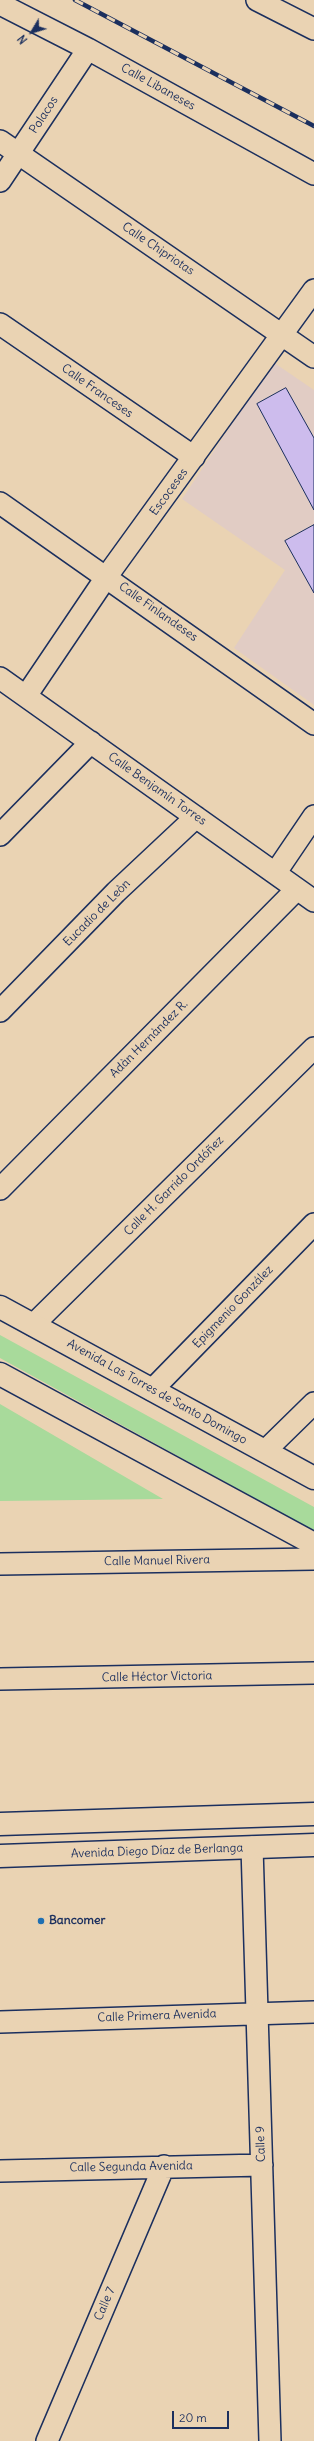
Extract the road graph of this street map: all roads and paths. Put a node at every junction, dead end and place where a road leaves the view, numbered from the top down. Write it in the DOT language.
graph roads {
  1 [pos="257,0"];
  2 [pos="0,4"];
  3 [pos="314,30"];
  4 [pos="88,49"];
  5 [pos="0,141"];
  6 [pos="20,154"];
  7 [pos="314,174"];
  8 [pos="0,181"];
  9 [pos="314,290"];
  10 [pos="0,324"];
  11 [pos="282,334"];
  12 [pos="314,358"];
  13 [pos="194,457"];
  14 [pos="0,503"];
  15 [pos="107,576"];
  16 [pos="0,678"];
  17 [pos="26,696"];
  18 [pos="314,724"];
  19 [pos="91,742"];
  20 [pos="314,816"];
  21 [pos="196,818"];
  22 [pos="0,835"];
  23 [pos="276,872"];
  24 [pos="297,888"];
  25 [pos="314,901"];
  26 [pos="0,1011"];
  27 [pos="314,1048"];
  28 [pos="0,1190"];
  29 [pos="314,1224"];
  30 [pos="0,1306"];
  31 [pos="34,1325"];
  32 [pos="0,1374"];
  33 [pos="152,1390"];
  34 [pos="314,1403"];
  35 [pos="265,1451"];
  36 [pos="314,1478"];
  37 [pos="314,1544"];
  38 [pos="314,1559"];
  39 [pos="0,1564"];
  40 [pos="314,1673"];
  41 [pos="0,1679"];
  42 [pos="314,1814"];
  43 [pos="0,1824"];
  44 [pos="314,1845"];
  45 [pos="252,1847"];
  46 [pos="0,1856"];
  47 [pos="314,2012"];
  48 [pos="258,2013"];
  49 [pos="0,2022"];
  50 [pos="262,2165"];
  51 [pos="164,2166"];
  52 [pos="0,2171"];
  53 [pos="47,2441"];
  54 [pos="270,2441"];
  1 -- 3 [label="street"];
  2 -- 4 [label="street, Calle Libaneses"];
  4 -- 6 [label="street, Polacos"];
  4 -- 7 [label="street, Calle Libaneses"];
  5 -- 6 [label="street, Calle Chipriotas"];
  6 -- 8 [label="street, Polacos"];
  6 -- 11 [label="street, Calle Chipriotas"];
  9 -- 11 [label="street, Escoceses"];
  10 -- 13 [label="street, Calle Franceses"];
  11 -- 12 [label="street, Calle Chipriotas"];
  11 -- 13 [label="street, Escoceses"];
  13 -- 15 [label="street, Escoceses"];
  14 -- 15 [label="street, Calle Finlandeses"];
  15 -- 17 [label="street, Escoceses"];
  15 -- 18 [label="street, Calle Finlandeses"];
  16 -- 17 [label="street, Calle Benjamín Torres"];
  17 -- 19 [label="street, Calle Benjamín Torres"];
  19 -- 21 [label="street, Calle Benjamín Torres"];
  19 -- 22 [label="street"];
  20 -- 23 [label="street"];
  21 -- 23 [label="street, Calle Benjamín Torres"];
  21 -- 26 [label="street, Eucadio de Leòn"];
  23 -- 24 [label="street, Calle Benjamín Torres"];
  24 -- 25 [label="street, Calle Benjamín Torres"];
  24 -- 28 [label="street, Adàn Hernàndez R."];
  27 -- 31 [label="street, Calle H. Garrido Ordóñez"];
  29 -- 33 [label="street, Epigmenio González"];
  30 -- 31 [label="street, Avenida Las Torres de Santo Domingo"];
  31 -- 33 [label="street, Avenida Las Torres de Santo Domingo"];
  32 -- 37 [label="street"];
  33 -- 35 [label="street, Avenida Las Torres de Santo Domingo"];
  34 -- 35 [label="street"];
  35 -- 36 [label="street, Avenida Las Torres de Santo Domingo"];
  38 -- 39 [label="street, Calle Manuel Rivera"];
  40 -- 41 [label="street, Calle Héctor Victoria"];
  42 -- 43 [label="street"];
  44 -- 45 [label="street, Avenida Diego Díaz de Berlanga"];
  45 -- 46 [label="street, Avenida Diego Díaz de Berlanga"];
  45 -- 48 [label="street, Calle 9"];
  47 -- 48 [label="street, Calle Primera Avenida"];
  48 -- 49 [label="street, Calle Primera Avenida"];
  48 -- 50 [label="street, Calle 9"];
  50 -- 51 [label="street, Calle Segunda Avenida"];
  50 -- 54 [label="street, Calle 9"];
  51 -- 52 [label="street, Calle Segunda Avenida"];
  51 -- 53 [label="street, Calle 7"];
}
